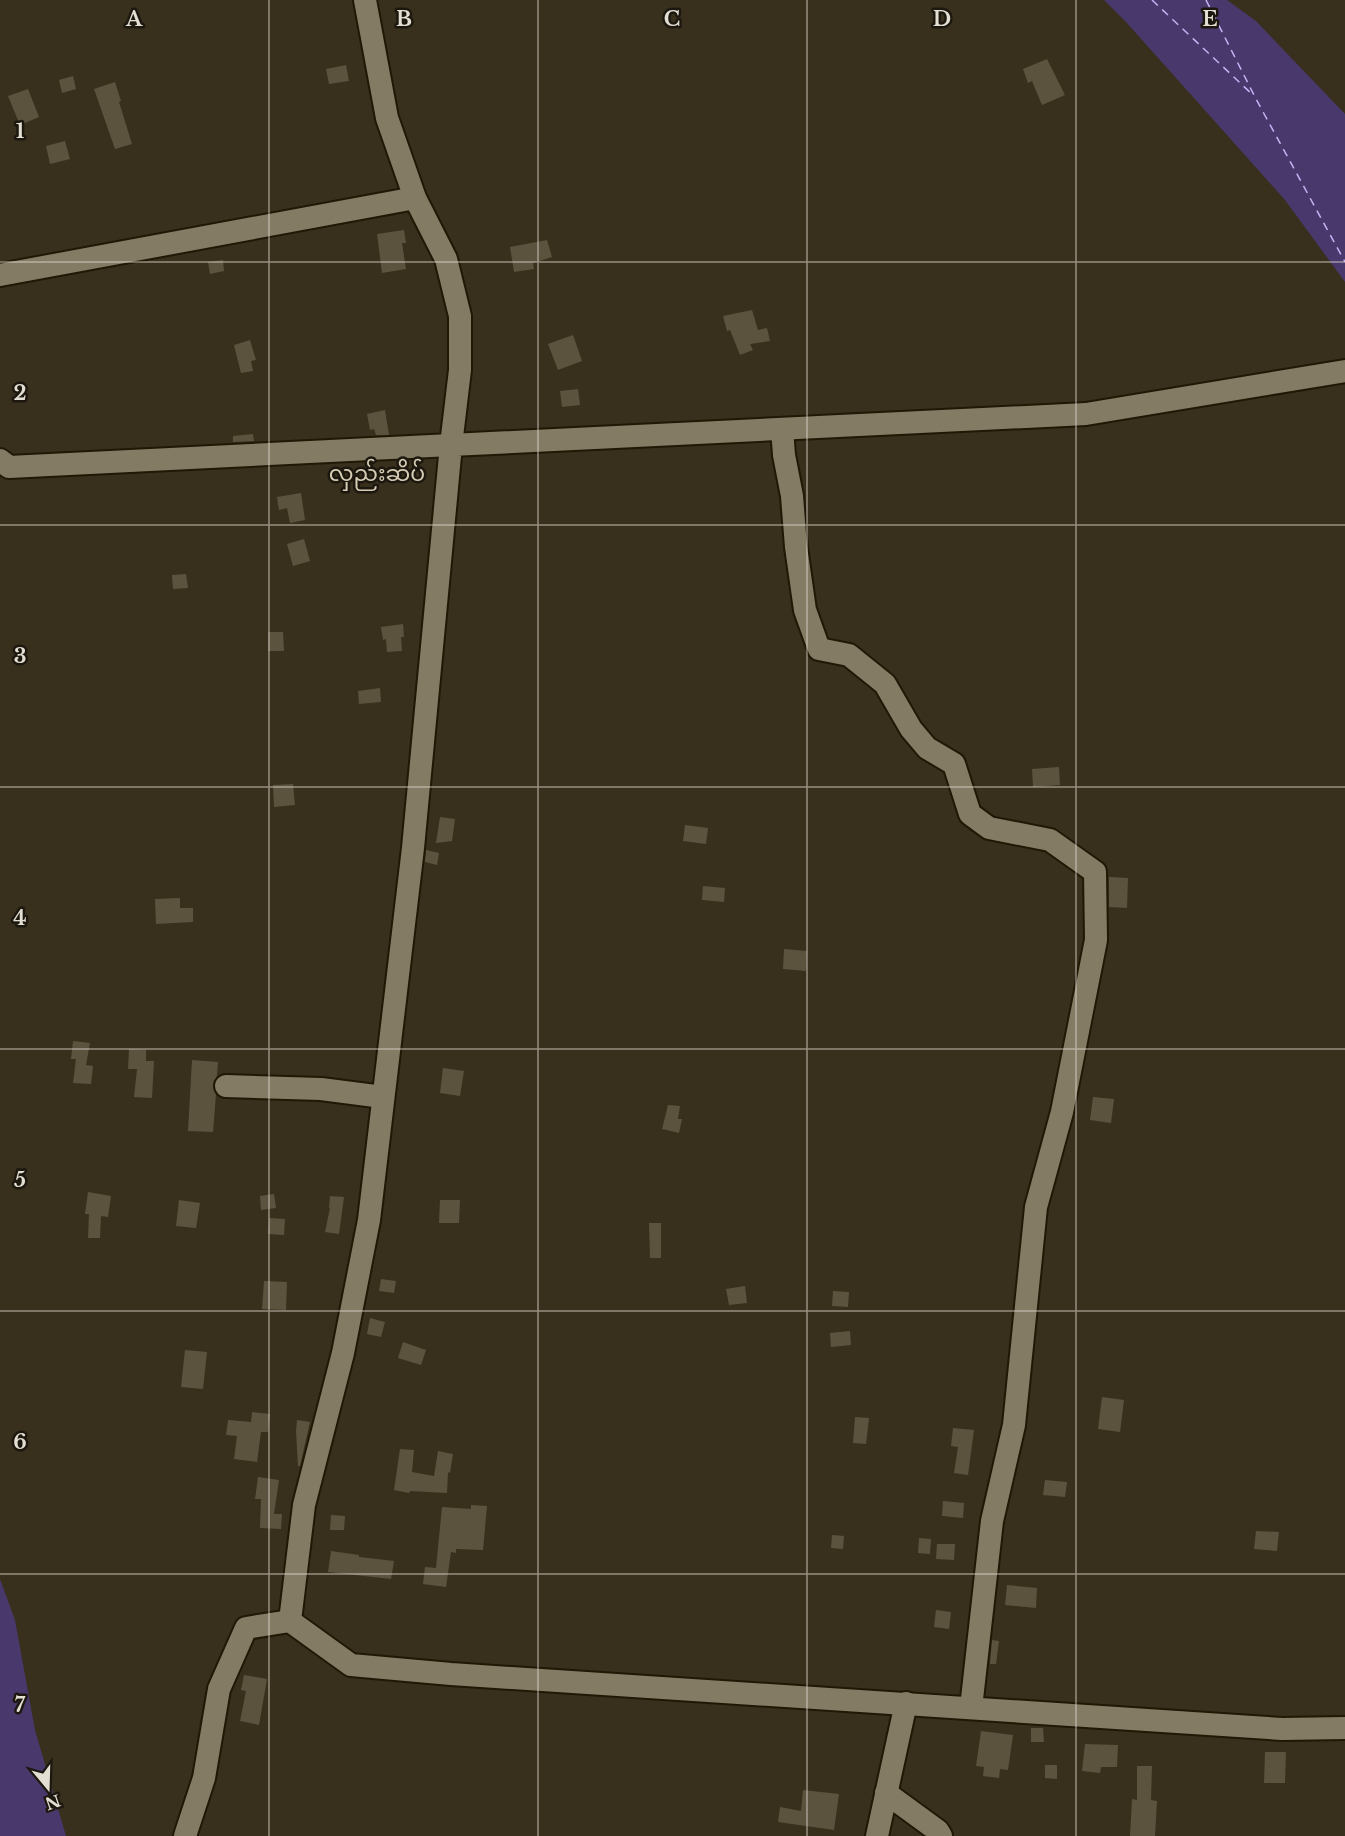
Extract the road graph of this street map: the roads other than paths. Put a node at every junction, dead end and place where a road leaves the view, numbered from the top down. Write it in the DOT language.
graph roads {
  1 [pos="365,0"];
  2 [pos="415,198"];
  3 [pos="0,275"];
  4 [pos="1345,371"];
  5 [pos="782,429"];
  6 [pos="451,445"];
  7 [pos="0,460"];
  8 [pos="226,1086"];
  9 [pos="383,1097"];
  10 [pos="290,1621"];
  11 [pos="906,1703"];
  12 [pos="971,1708"];
  13 [pos="1345,1728"];
  14 [pos="886,1793"];
  15 [pos="185,1836"];
  16 [pos="877,1836"];
  17 [pos="941,1836"];
  1 -- 2 [label="street"];
  2 -- 3 [label="street"];
  2 -- 6 [label="street"];
  4 -- 5 [label="street"];
  5 -- 6 [label="street"];
  5 -- 12 [label="street"];
  6 -- 7 [label="street"];
  6 -- 9 [label="street"];
  8 -- 9 [label="street"];
  9 -- 10 [label="street"];
  10 -- 11 [label="street"];
  10 -- 15 [label="street"];
  11 -- 12 [label="street"];
  11 -- 14 [label="street"];
  12 -- 13 [label="street"];
  14 -- 16 [label="street"];
  14 -- 17 [label="street"];
}
